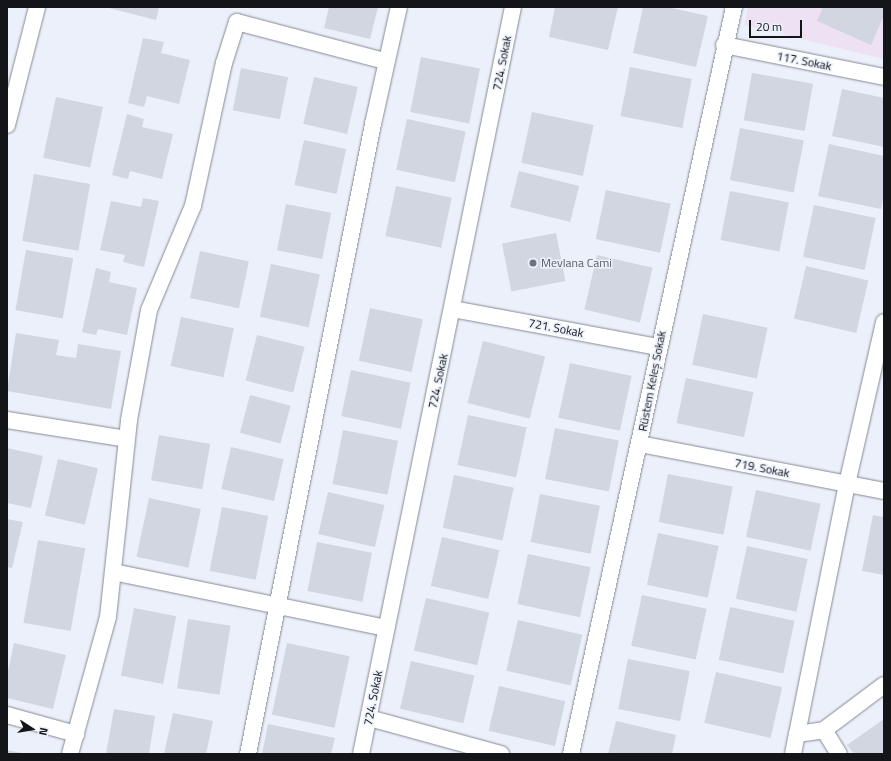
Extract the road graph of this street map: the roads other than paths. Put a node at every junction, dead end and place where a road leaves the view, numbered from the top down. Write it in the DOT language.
graph roads {
  1 [pos="37,7"];
  2 [pos="399,7"];
  3 [pos="513,7"];
  4 [pos="734,7"];
  5 [pos="724,44"];
  6 [pos="385,62"];
  7 [pos="14,68"];
  8 [pos="884,77"];
  9 [pos="7,125"];
  10 [pos="453,309"];
  11 [pos="884,322"];
  12 [pos="658,347"];
  13 [pos="7,420"];
  14 [pos="127,439"];
  15 [pos="640,444"];
  16 [pos="847,484"];
  17 [pos="884,491"];
  18 [pos="113,572"];
  19 [pos="277,604"];
  20 [pos="386,628"];
  21 [pos="884,686"];
  22 [pos="7,715"];
  23 [pos="369,718"];
  24 [pos="824,730"];
  25 [pos="76,734"];
  26 [pos="797,734"];
  27 [pos="70,754"];
  28 [pos="248,754"];
  29 [pos="361,754"];
  30 [pos="501,754"];
  31 [pos="571,754"];
  32 [pos="793,754"];
  33 [pos="839,754"];
  1 -- 7 [label="street"];
  2 -- 6 [label="street"];
  3 -- 10 [label="street, 724. Sokak"];
  4 -- 5 [label="street, Rüstem Keleş Sokak"];
  5 -- 8 [label="street, 117. Sokak"];
  5 -- 12 [label="street, Rüstem Keleş Sokak"];
  6 -- 14 [label="street"];
  6 -- 19 [label="street"];
  7 -- 9 [label="street"];
  10 -- 12 [label="street, 721. Sokak"];
  10 -- 20 [label="street, 724. Sokak"];
  11 -- 16 [label="street"];
  12 -- 15 [label="street, Rüstem Keleş Sokak"];
  13 -- 14 [label="street"];
  14 -- 18 [label="street"];
  15 -- 16 [label="street, 719. Sokak"];
  15 -- 31 [label="street, Rüstem Keleş Sokak"];
  16 -- 17 [label="street, 719. Sokak"];
  16 -- 26 [label="street"];
  18 -- 19 [label="street"];
  18 -- 25 [label="street"];
  19 -- 20 [label="street"];
  19 -- 28 [label="street"];
  20 -- 23 [label="street, 724. Sokak"];
  21 -- 24 [label="street"];
  22 -- 25 [label="street"];
  23 -- 29 [label="street, 724. Sokak"];
  23 -- 30 [label="street"];
  24 -- 26 [label="street"];
  24 -- 33 [label="street"];
  25 -- 27 [label="street"];
  26 -- 32 [label="street"];
}
